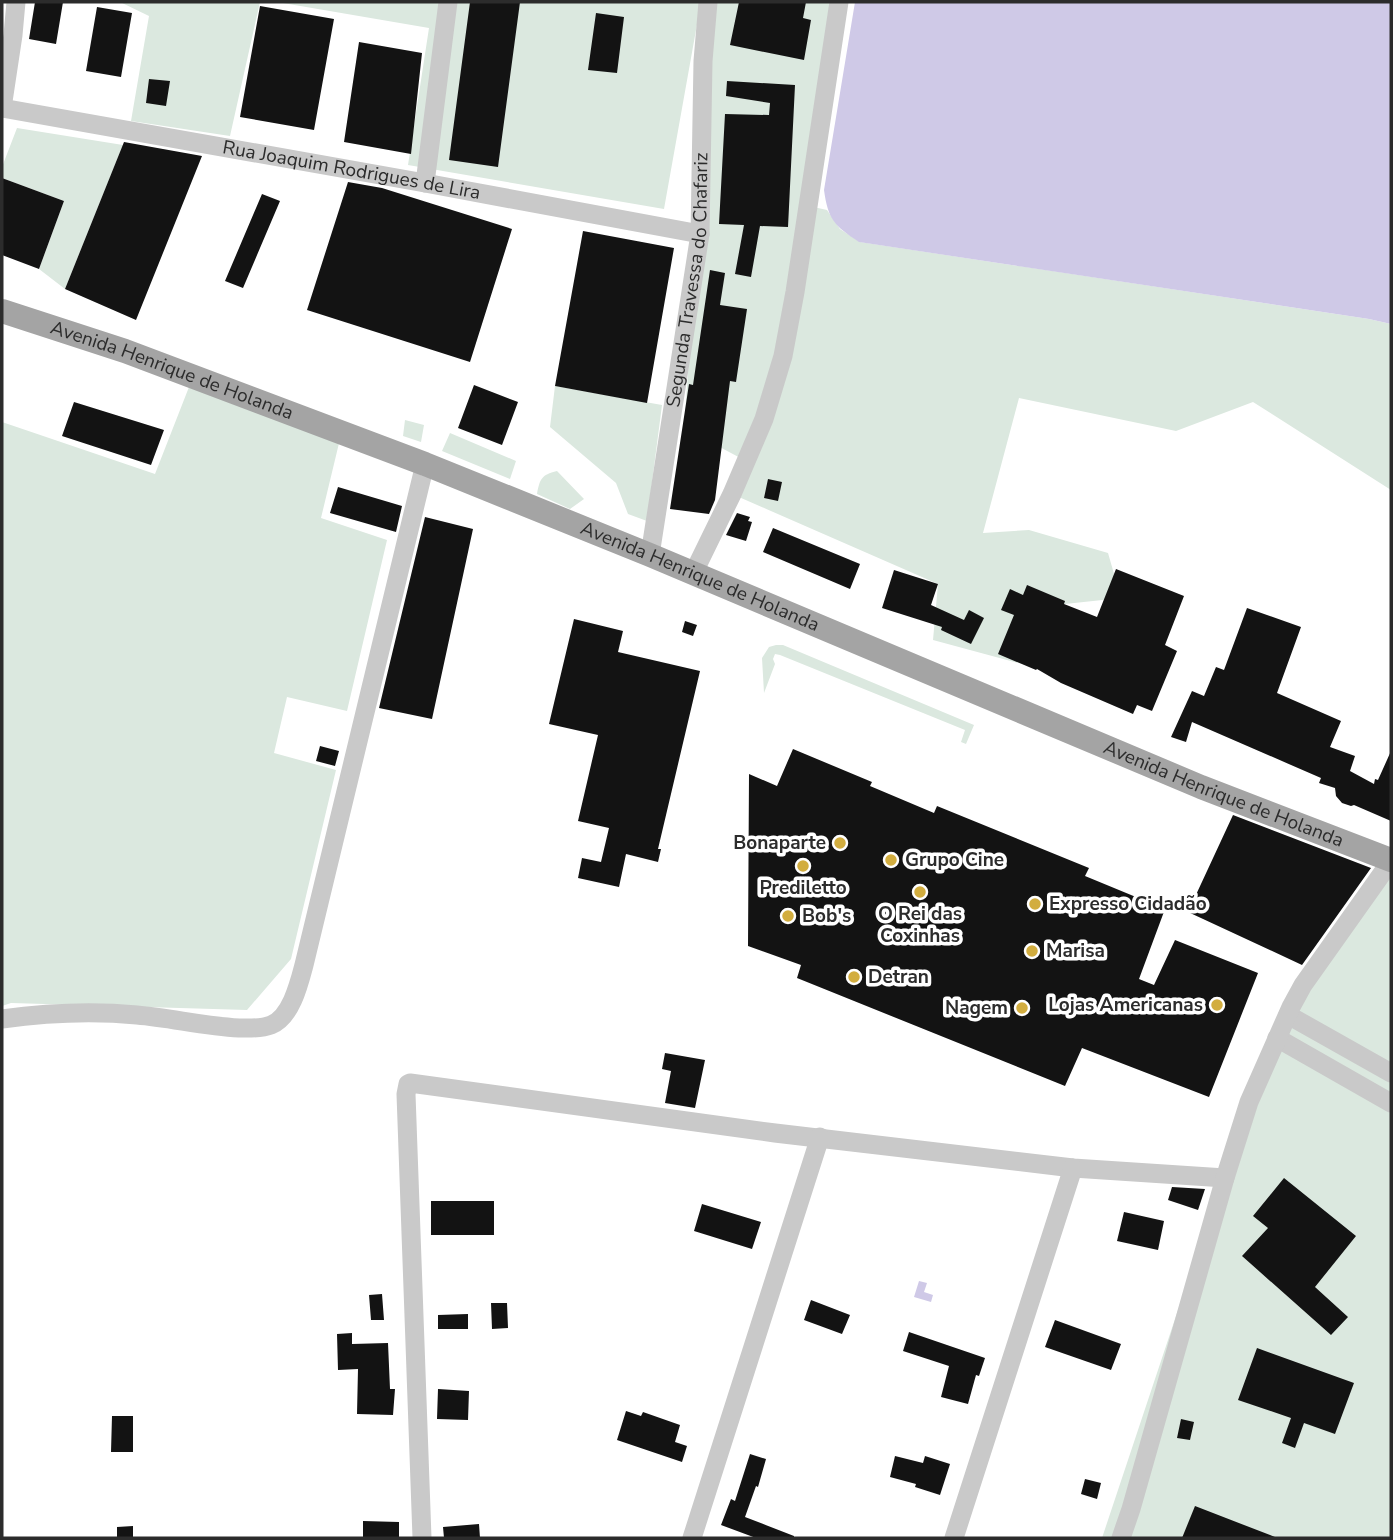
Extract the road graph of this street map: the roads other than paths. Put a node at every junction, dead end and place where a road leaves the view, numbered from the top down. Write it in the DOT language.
graph roads {
  1 [pos="16,2"];
  2 [pos="448,2"];
  3 [pos="708,2"];
  4 [pos="839,2"];
  5 [pos="8,34"];
  6 [pos="2,108"];
  7 [pos="425,183"];
  8 [pos="700,234"];
  9 [pos="2,311"];
  10 [pos="425,464"];
  11 [pos="650,555"];
  12 [pos="693,574"];
  13 [pos="1391,861"];
  14 [pos="1288,1015"];
  15 [pos="2,1019"];
  16 [pos="1277,1038"];
  17 [pos="1391,1073"];
  18 [pos="1391,1103"];
  19 [pos="820,1138"];
  20 [pos="1073,1168"];
  21 [pos="1225,1178"];
  22 [pos="422,1538"];
  23 [pos="692,1538"];
  24 [pos="954,1538"];
  25 [pos="1121,1538"];
  1 -- 5 [label="street"];
  2 -- 7 [label="street"];
  3 -- 8 [label="street, Segunda Travessa do Chafariz"];
  4 -- 12 [label="street"];
  5 -- 6 [label="street"];
  6 -- 7 [label="street, Rua Joaquim Rodrigues de Lira"];
  7 -- 8 [label="street, Rua Joaquim Rodrigues de Lira"];
  8 -- 11 [label="street, Segunda Travessa do Chafariz"];
  9 -- 10 [label="main road, Avenida Henrique de Holanda"];
  10 -- 11 [label="main road, Avenida Henrique de Holanda"];
  10 -- 15 [label="street"];
  11 -- 12 [label="main road, Avenida Henrique de Holanda"];
  12 -- 13 [label="main road, Avenida Henrique de Holanda"];
  13 -- 14 [label="street"];
  14 -- 16 [label="street"];
  14 -- 17 [label="street"];
  16 -- 18 [label="street"];
  16 -- 21 [label="street"];
  19 -- 20 [label="street"];
  19 -- 22 [label="street"];
  19 -- 23 [label="street"];
  20 -- 21 [label="street"];
  20 -- 24 [label="street"];
  21 -- 25 [label="street"];
}
